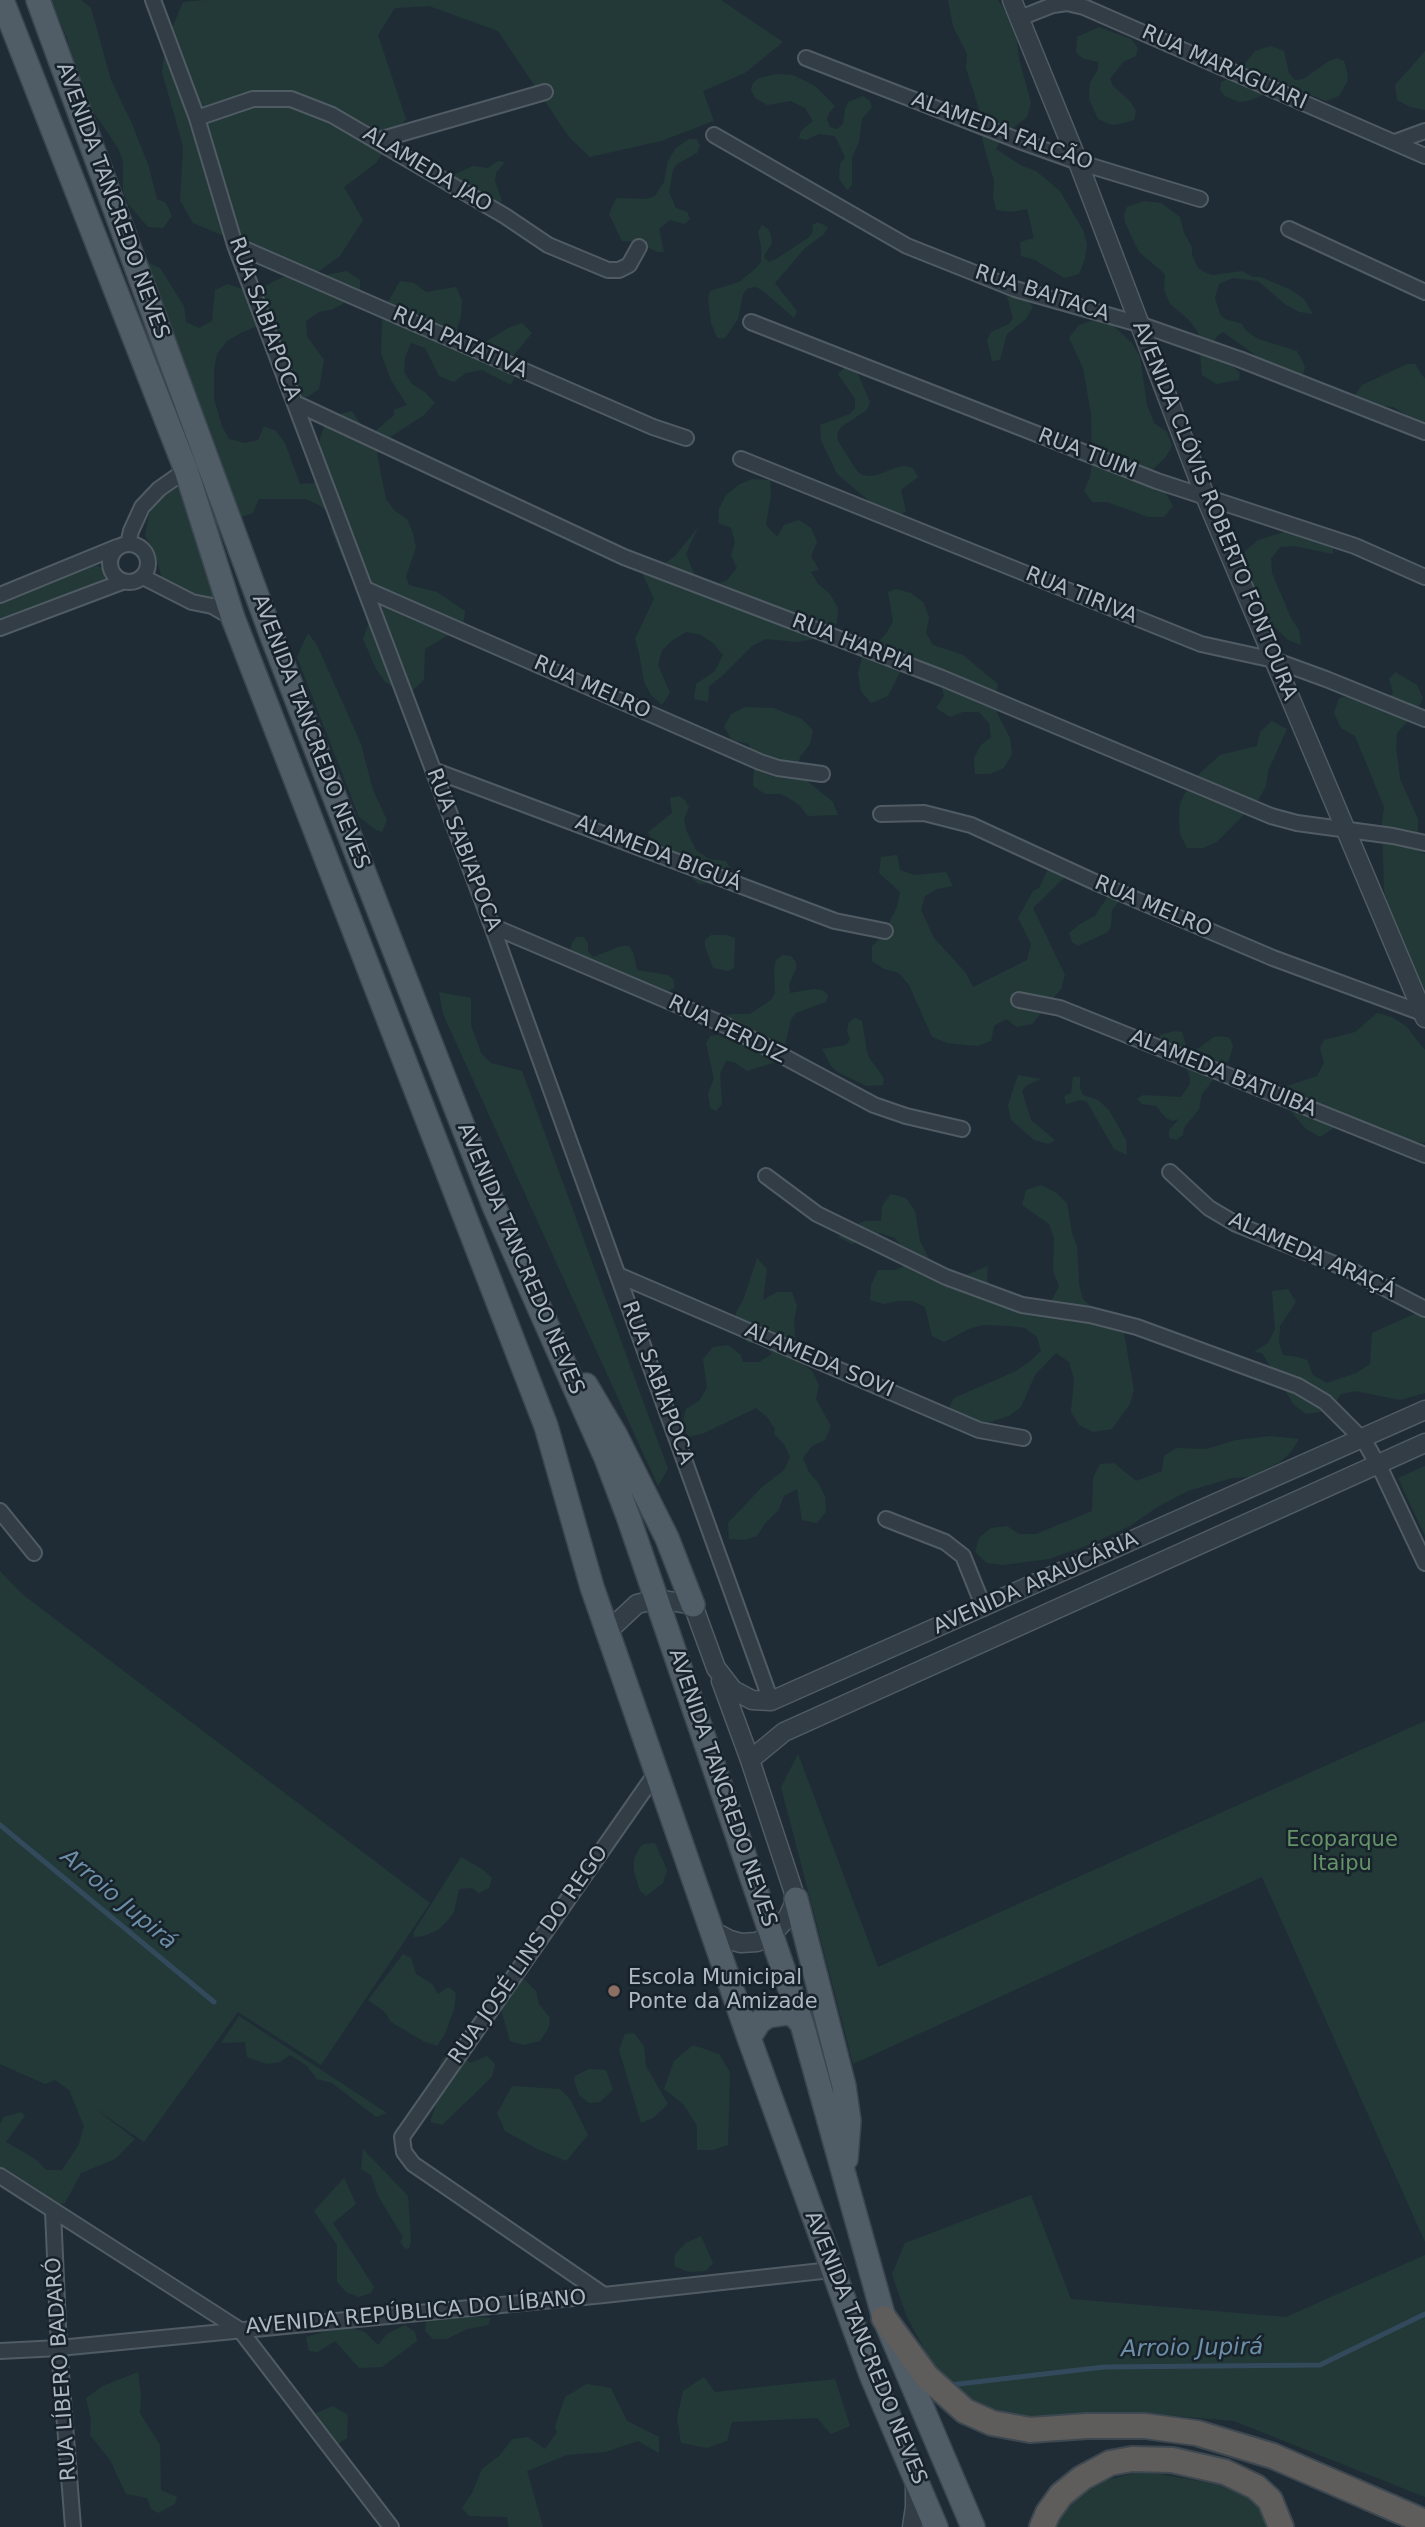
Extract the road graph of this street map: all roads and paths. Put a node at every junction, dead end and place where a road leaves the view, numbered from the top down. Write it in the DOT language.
graph roads {
  1 [pos="2,0"];
  2 [pos="38,0"];
  3 [pos="153,0"];
  4 [pos="1012,0"];
  5 [pos="1020,18"];
  6 [pos="806,58"];
  7 [pos="545,92"];
  8 [pos="197,118"];
  9 [pos="1425,131"];
  10 [pos="714,135"];
  11 [pos="379,140"];
  12 [pos="1395,142"];
  13 [pos="1425,156"];
  14 [pos="1078,162"];
  15 [pos="1200,199"];
  16 [pos="1289,229"];
  17 [pos="235,245"];
  18 [pos="639,247"];
  19 [pos="1425,292"];
  20 [pos="751,322"];
  21 [pos="1139,324"];
  22 [pos="295,403"];
  23 [pos="1425,432"];
  24 [pos="686,438"];
  25 [pos="741,459"];
  26 [pos="186,471"];
  27 [pos="1205,496"];
  28 [pos="123,546"];
  29 [pos="143,577"];
  30 [pos="1425,577"];
  31 [pos="122,582"];
  32 [pos="365,589"];
  33 [pos="0,595"];
  34 [pos="233,618"];
  35 [pos="0,628"];
  36 [pos="1273,660"];
  37 [pos="1425,719"];
  38 [pos="433,770"];
  39 [pos="822,774"];
  40 [pos="881,814"];
  41 [pos="1347,830"];
  42 [pos="1425,843"];
  43 [pos="492,926"];
  44 [pos="885,931"];
  45 [pos="1019,1000"];
  46 [pos="1424,1015"];
  47 [pos="962,1129"];
  48 [pos="1425,1154"];
  49 [pos="1170,1172"];
  50 [pos="766,1176"];
  51 [pos="618,1275"];
  52 [pos="529,1290"];
  53 [pos="1425,1309"];
  54 [pos="1425,1410"];
  55 [pos="1023,1438"];
  56 [pos="1362,1438"];
  57 [pos="1425,1443"];
  58 [pos="1381,1469"];
  59 [pos="0,1511"];
  60 [pos="886,1519"];
  61 [pos="34,1553"];
  62 [pos="1425,1563"];
  63 [pos="658,1599"];
  64 [pos="693,1605"];
  65 [pos="984,1608"];
  66 [pos="607,1632"];
  67 [pos="716,1668"];
  68 [pos="771,1701"];
  69 [pos="750,1760"];
  70 [pos="656,1773"];
  71 [pos="796,1899"];
  72 [pos="710,1930"];
  73 [pos="772,1934"];
  74 [pos="802,2024"];
  75 [pos="749,2038"];
  76 [pos="844,2173"];
  77 [pos="0,2176"];
  78 [pos="53,2211"];
  79 [pos="831,2270"];
  80 [pos="604,2295"];
  81 [pos="884,2318"];
  82 [pos="240,2330"];
  83 [pos="59,2348"];
  84 [pos="0,2351"];
  85 [pos="914,2475"];
  86 [pos="1425,2522"];
  87 [pos="73,2527"];
  88 [pos="391,2527"];
  89 [pos="912,2527"];
  90 [pos="936,2527"];
  91 [pos="973,2527"];
  92 [pos="1042,2527"];
  93 [pos="1281,2527"];
  1 -- 26 [label="main road, AVENIDA TANCREDO NEVES"];
  2 -- 52 [label="main road, AVENIDA TANCREDO NEVES"];
  3 -- 8 [label="street, RUA SABIAPOCA"];
  4 -- 5 [label="street, AVENIDA CLÓVIS ROBERTO FONTOURA"];
  5 -- 12 [label="street, RUA MARAGUARI"];
  5 -- 14 [label="street, AVENIDA CLÓVIS ROBERTO FONTOURA"];
  6 -- 14 [label="street, ALAMEDA FALCÃO"];
  7 -- 11 [label="street"];
  8 -- 11 [label="street, ALAMEDA JAO"];
  8 -- 17 [label="street, RUA SABIAPOCA"];
  9 -- 12 [label="street"];
  10 -- 21 [label="street, RUA BAITACA"];
  11 -- 18 [label="street, ALAMEDA JAO"];
  12 -- 13 [label="street, RUA MARAGUARI"];
  14 -- 15 [label="street, ALAMEDA FALCÃO"];
  14 -- 21 [label="street, AVENIDA CLÓVIS ROBERTO FONTOURA"];
  16 -- 19 [label="street"];
  17 -- 22 [label="street, RUA SABIAPOCA"];
  17 -- 24 [label="street, RUA PATATIVA"];
  20 -- 27 [label="street, RUA TUIM"];
  21 -- 23 [label="street, RUA BAITACA"];
  21 -- 27 [label="street, AVENIDA CLÓVIS ROBERTO FONTOURA"];
  22 -- 32 [label="street, RUA SABIAPOCA"];
  22 -- 41 [label="street, RUA HARPIA"];
  25 -- 36 [label="street, RUA TIRIVA"];
  26 -- 28 [label="street"];
  26 -- 34 [label="main road, AVENIDA TANCREDO NEVES"];
  27 -- 30 [label="street, RUA TUIM"];
  27 -- 36 [label="street, AVENIDA CLÓVIS ROBERTO FONTOURA"];
  28 -- 29 [label="street"];
  28 -- 31 [label="street"];
  28 -- 33 [label="street"];
  29 -- 31 [label="street"];
  29 -- 34 [label="street"];
  31 -- 35 [label="street"];
  32 -- 38 [label="street, RUA SABIAPOCA"];
  32 -- 39 [label="street, RUA MELRO"];
  34 -- 66 [label="main road, AVENIDA TANCREDO NEVES"];
  36 -- 37 [label="street, RUA TIRIVA"];
  36 -- 41 [label="street, AVENIDA CLÓVIS ROBERTO FONTOURA"];
  38 -- 43 [label="street, RUA SABIAPOCA"];
  38 -- 44 [label="street, ALAMEDA BIGUÁ"];
  40 -- 46 [label="street, RUA MELRO"];
  41 -- 42 [label="street, RUA HARPIA"];
  41 -- 46 [label="street, AVENIDA CLÓVIS ROBERTO FONTOURA"];
  43 -- 47 [label="street, RUA PERDIZ"];
  43 -- 51 [label="street, RUA SABIAPOCA"];
  45 -- 48 [label="street, ALAMEDA BATUIBA"];
  49 -- 53 [label="street, ALAMEDA ARAÇÁ"];
  50 -- 56 [label="street"];
  51 -- 55 [label="street, ALAMEDA SOVI"];
  51 -- 68 [label="street, RUA SABIAPOCA"];
  52 -- 63 [label="main road, AVENIDA TANCREDO NEVES"];
  52 -- 64 [label="main road"];
  54 -- 56 [label="street, AVENIDA ARAUCÁRIA"];
  56 -- 58 [label="street"];
  56 -- 65 [label="street, AVENIDA ARAUCÁRIA"];
  57 -- 58 [label="street, AVENIDA ARAUCÁRIA"];
  58 -- 62 [label="street"];
  58 -- 69 [label="street, AVENIDA ARAUCÁRIA"];
  59 -- 61 [label="street"];
  60 -- 65 [label="street"];
  63 -- 64 [label="street"];
  63 -- 66 [label="street"];
  63 -- 73 [label="main road, AVENIDA TANCREDO NEVES"];
  64 -- 67 [label="street"];
  65 -- 68 [label="street, AVENIDA ARAUCÁRIA"];
  66 -- 70 [label="main road, AVENIDA TANCREDO NEVES"];
  67 -- 68 [label="street"];
  67 -- 69 [label="street"];
  69 -- 71 [label="street"];
  70 -- 72 [label="main road, AVENIDA TANCREDO NEVES"];
  70 -- 80 [label="street, RUA JOSÉ LINS DO REGO"];
  71 -- 73 [label="street"];
  71 -- 76 [label="main road"];
  72 -- 73 [label="street"];
  72 -- 75 [label="main road, AVENIDA TANCREDO NEVES"];
  73 -- 74 [label="main road, AVENIDA TANCREDO NEVES"];
  74 -- 75 [label="main road"];
  74 -- 76 [label="main road, AVENIDA TANCREDO NEVES"];
  75 -- 79 [label="main road, AVENIDA TANCREDO NEVES"];
  76 -- 81 [label="main road, AVENIDA TANCREDO NEVES"];
  77 -- 78 [label="street"];
  78 -- 82 [label="street"];
  78 -- 83 [label="street, RUA LÍBERO BADARÓ"];
  79 -- 80 [label="street, AVENIDA REPÚBLICA DO LÍBANO"];
  79 -- 85 [label="main road, AVENIDA TANCREDO NEVES"];
  80 -- 82 [label="street, AVENIDA REPÚBLICA DO LÍBANO"];
  81 -- 86 [label="highway"];
  81 -- 91 [label="main road, AVENIDA TANCREDO NEVES"];
  82 -- 83 [label="street, AVENIDA REPÚBLICA DO LÍBANO"];
  82 -- 88 [label="street"];
  83 -- 84 [label="street, AVENIDA REPÚBLICA DO LÍBANO"];
  83 -- 87 [label="street, RUA LÍBERO BADARÓ"];
  85 -- 89 [label="street"];
  85 -- 90 [label="main road, AVENIDA TANCREDO NEVES"];
  92 -- 93 [label="highway"];
}
